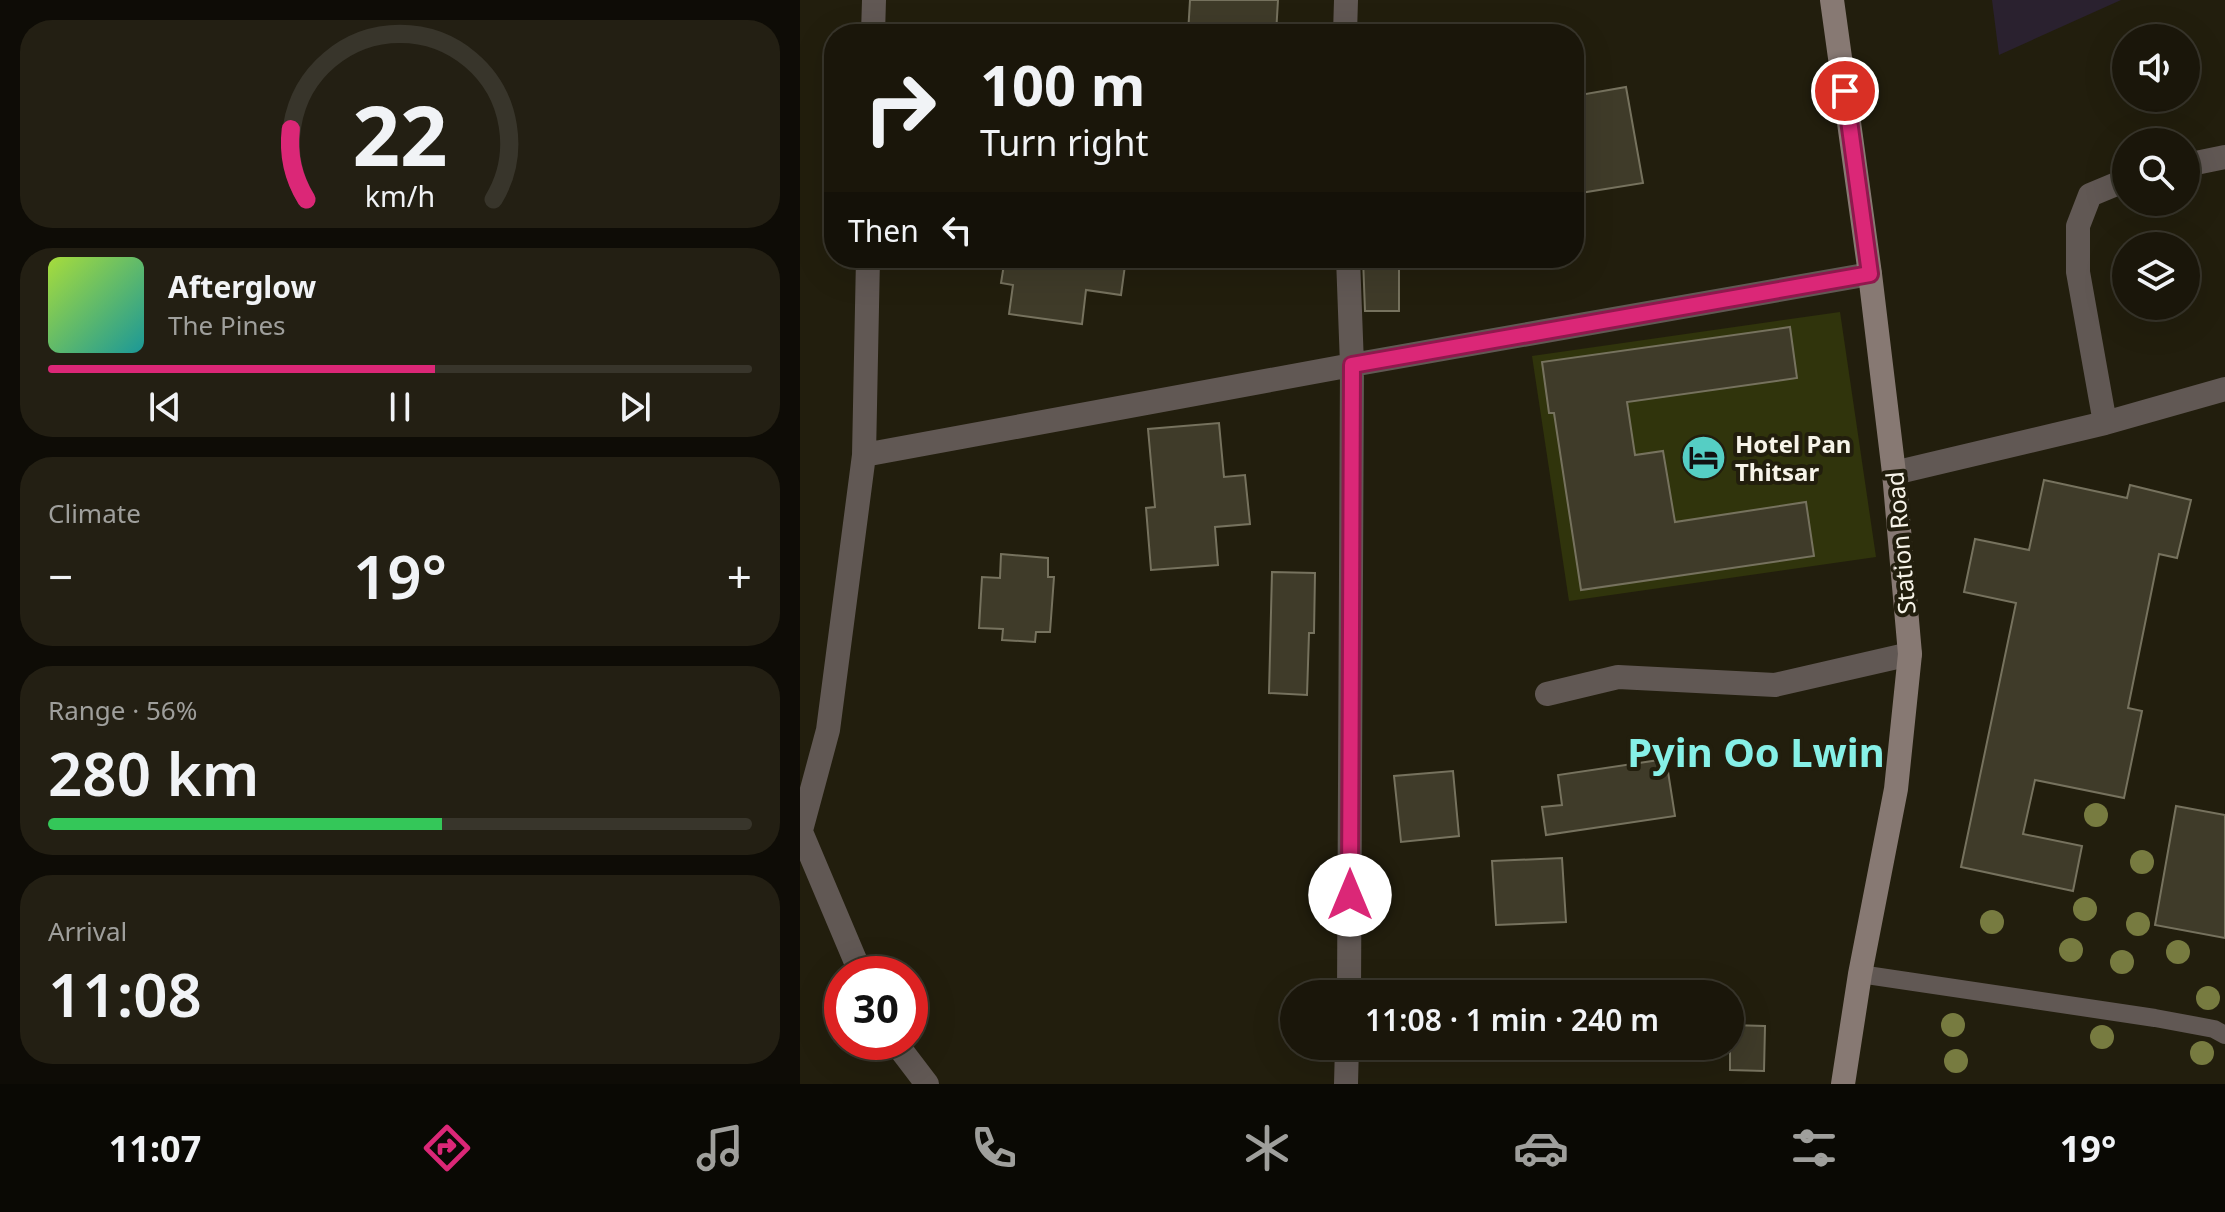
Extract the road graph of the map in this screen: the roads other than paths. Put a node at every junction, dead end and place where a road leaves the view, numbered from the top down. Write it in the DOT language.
graph roads {
  1 [pos="874,0"];
  2 [pos="1346,0"];
  3 [pos="1832,0"];
  4 [pos="873,24"];
  5 [pos="1345,24"];
  6 [pos="2225,157"];
  7 [pos="2200,162"];
  8 [pos="2112,186"];
  9 [pos="868,268"];
  10 [pos="1348,268"];
  11 [pos="1870,274"];
  12 [pos="1352,365"];
  13 [pos="2225,389"];
  14 [pos="2105,423"];
  15 [pos="864,455"];
  16 [pos="1894,473"];
  17 [pos="1910,654"];
  18 [pos="1547,694"];
  19 [pos="801,833"];
  20 [pos="853,956"];
  21 [pos="1860,974"];
  22 [pos="1349,980"];
  23 [pos="2225,1035"];
  24 [pos="909,1060"];
  25 [pos="1347,1060"];
  26 [pos="927,1084"];
  27 [pos="1346,1084"];
  28 [pos="1843,1084"];
  1 -- 4 [label="street"];
  2 -- 5 [label="street"];
  3 -- 11 [label="street, Station Road"];
  6 -- 7 [label="street"];
  8 -- 14 [label="street"];
  9 -- 15 [label="street"];
  10 -- 12 [label="street"];
  11 -- 12 [label="street"];
  11 -- 16 [label="street, Station Road"];
  12 -- 15 [label="street"];
  12 -- 22 [label="street"];
  13 -- 14 [label="street"];
  14 -- 16 [label="street"];
  15 -- 19 [label="street"];
  16 -- 17 [label="street, Station Road"];
  17 -- 18 [label="street"];
  17 -- 21 [label="street, Station Road"];
  19 -- 20 [label="street"];
  21 -- 23 [label="lane"];
  21 -- 28 [label="street, Station Road"];
  24 -- 26 [label="street"];
  25 -- 27 [label="street"];
}
